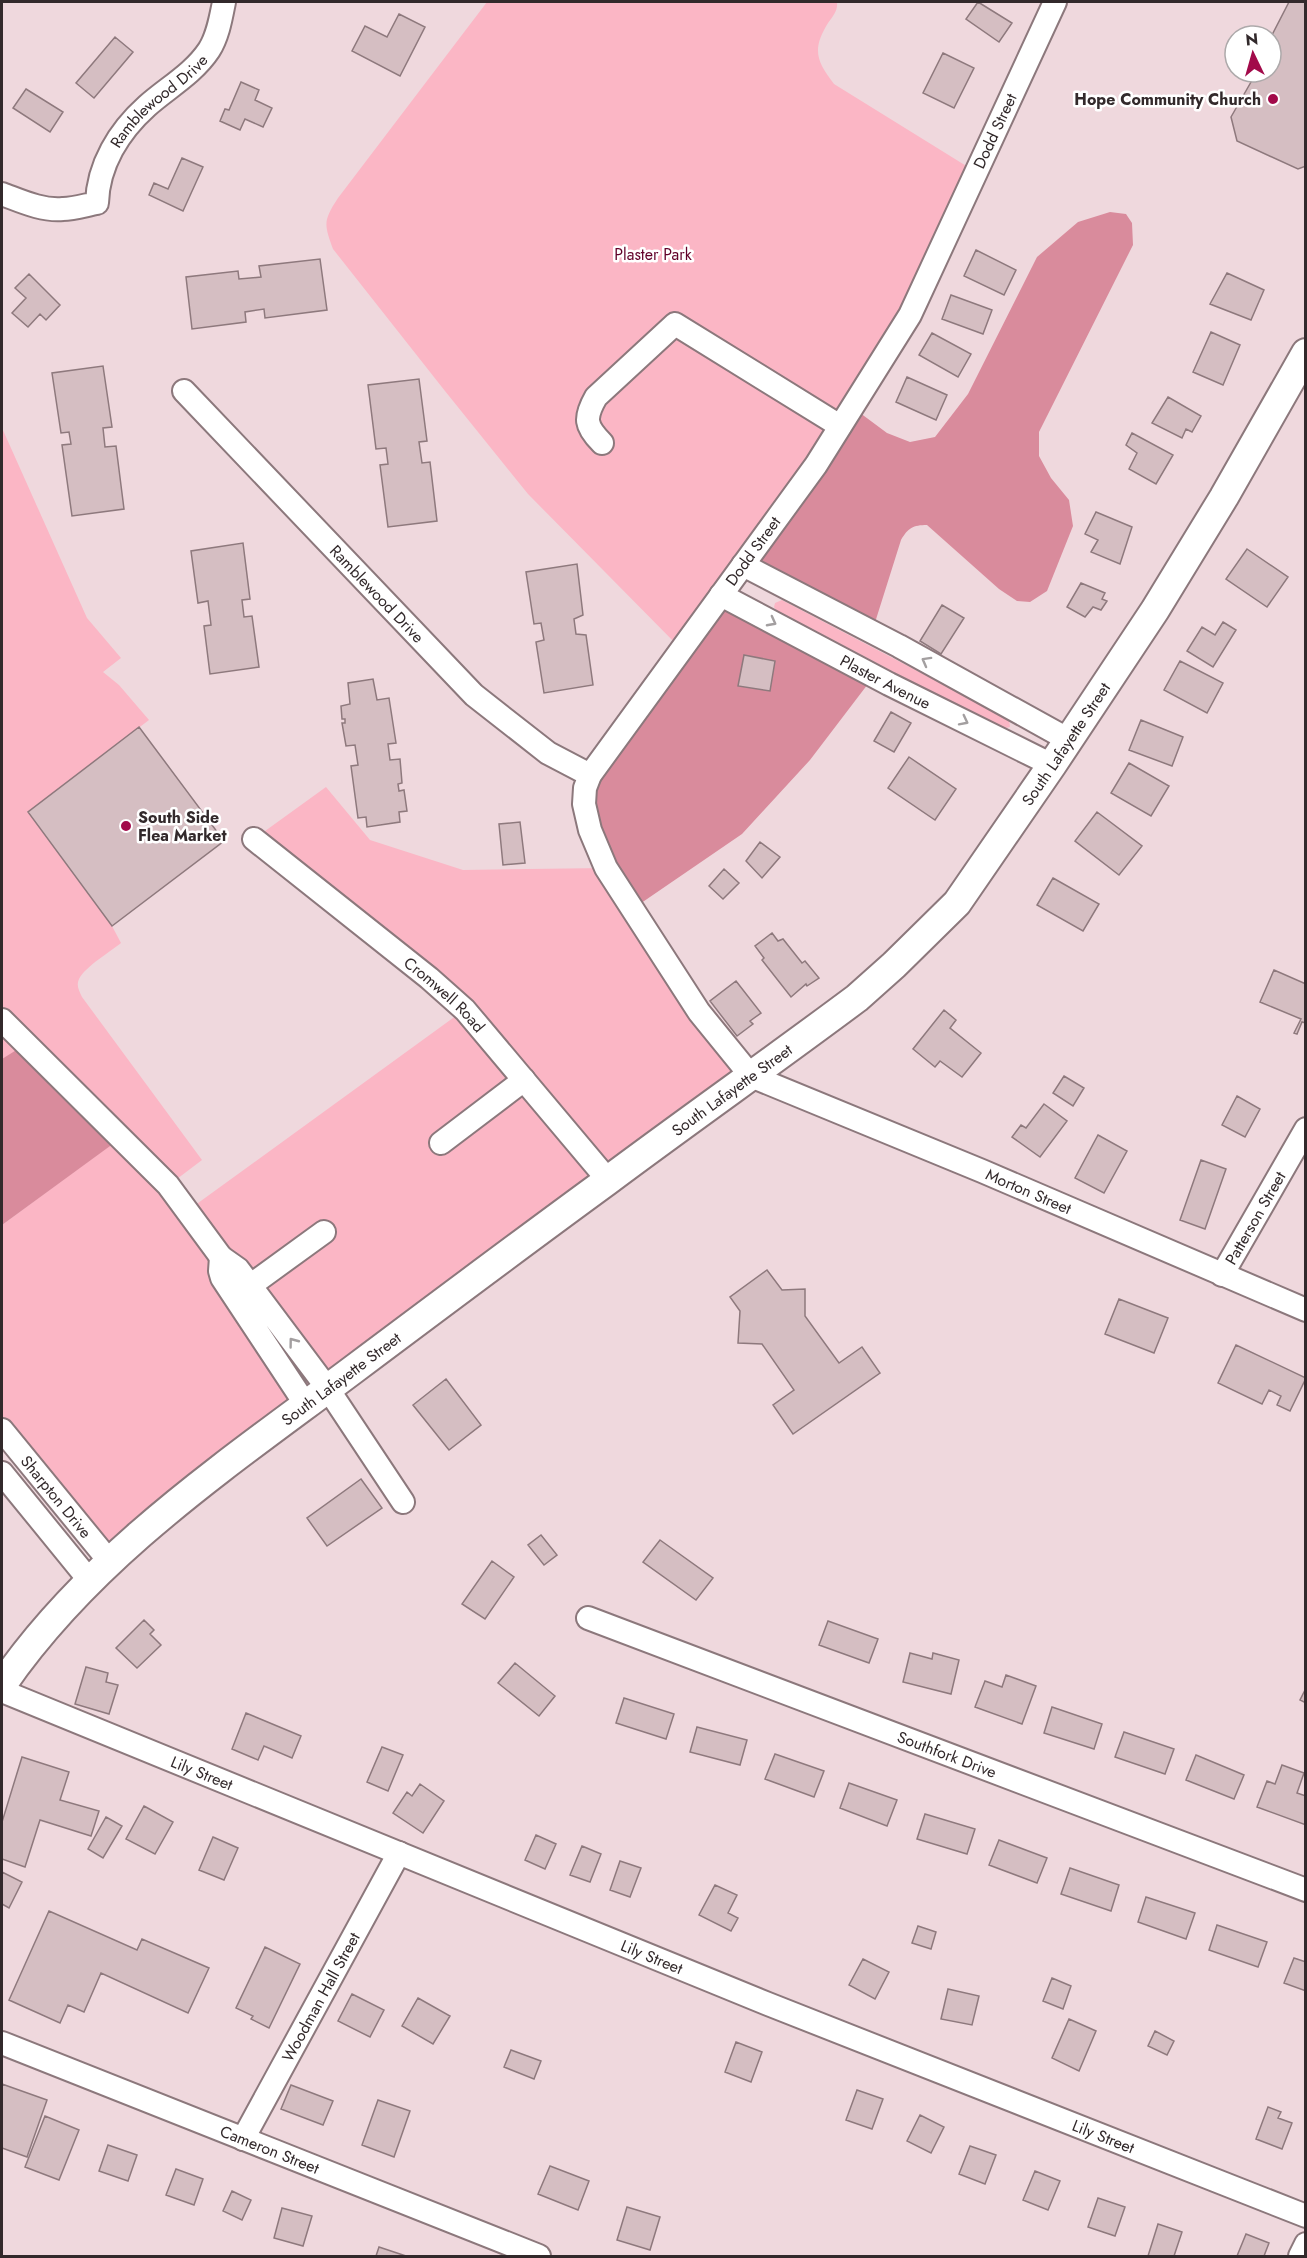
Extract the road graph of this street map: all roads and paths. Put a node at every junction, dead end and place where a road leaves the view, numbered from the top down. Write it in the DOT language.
graph roads {
  1 [pos="224,2"];
  2 [pos="1055,2"];
  3 [pos="2,194"];
  4 [pos="1305,353"];
  5 [pos="184,391"];
  6 [pos="840,426"];
  7 [pos="602,443"];
  8 [pos="743,565"];
  9 [pos="721,595"];
  10 [pos="1069,740"];
  11 [pos="1052,765"];
  12 [pos="590,775"];
  13 [pos="254,839"];
  14 [pos="2,1020"];
  15 [pos="751,1076"];
  16 [pos="524,1080"];
  17 [pos="1305,1129"];
  18 [pos="441,1143"];
  19 [pos="608,1180"];
  20 [pos="324,1232"];
  21 [pos="220,1257"];
  22 [pos="1222,1275"];
  23 [pos="250,1285"];
  24 [pos="1305,1310"];
  25 [pos="317,1397"];
  26 [pos="2,1430"];
  27 [pos="2,1473"];
  28 [pos="403,1502"];
  29 [pos="100,1571"];
  30 [pos="588,1617"];
  31 [pos="2,1685"];
  32 [pos="2,1691"];
  33 [pos="399,1853"];
  34 [pos="1305,1890"];
  35 [pos="2,2043"];
  36 [pos="243,2139"];
  37 [pos="1305,2216"];
  38 [pos="1305,2244"];
  39 [pos="539,2256"];
  40 [pos="1300,2256"];
  1 -- 3 [label="street, Ramblewood Drive"];
  2 -- 6 [label="street, Dodd Street"];
  4 -- 10 [label="main road, South Lafayette Street"];
  5 -- 12 [label="street, Ramblewood Drive"];
  6 -- 7 [label="street"];
  6 -- 8 [label="street, Dodd Street"];
  8 -- 9 [label="street, Dodd Street"];
  10 -- 8 [label="street, one-way"];
  9 -- 11 [label="street, Plaster Avenue, one-way"];
  9 -- 12 [label="street, Dodd Street"];
  10 -- 11 [label="main road, South Lafayette Street"];
  11 -- 15 [label="main road, South Lafayette Street"];
  12 -- 15 [label="street, Dodd Street"];
  13 -- 16 [label="street, Cromwell Road"];
  14 -- 21 [label="street"];
  15 -- 19 [label="main road, South Lafayette Street"];
  15 -- 22 [label="street, Morton Street"];
  16 -- 18 [label="street"];
  16 -- 19 [label="street, Cromwell Road"];
  17 -- 22 [label="street, Patterson Street"];
  19 -- 25 [label="main road, South Lafayette Street"];
  20 -- 23 [label="street"];
  21 -- 23 [label="street"];
  21 -- 25 [label="street"];
  22 -- 24 [label="street, Morton Street"];
  25 -- 23 [label="street, one-way"];
  25 -- 28 [label="street"];
  25 -- 29 [label="main road, South Lafayette Street"];
  26 -- 29 [label="street, Sharpton Drive"];
  27 -- 29 [label="street"];
  29 -- 31 [label="main road, South Lafayette Street"];
  30 -- 34 [label="street, Southfork Drive"];
  32 -- 33 [label="street, Lily Street"];
  33 -- 36 [label="street, Woodman Hall Street"];
  33 -- 37 [label="street, Lily Street"];
  35 -- 36 [label="street, Cameron Street"];
  36 -- 39 [label="street, Cameron Street"];
  38 -- 40 [label="street"];
}
